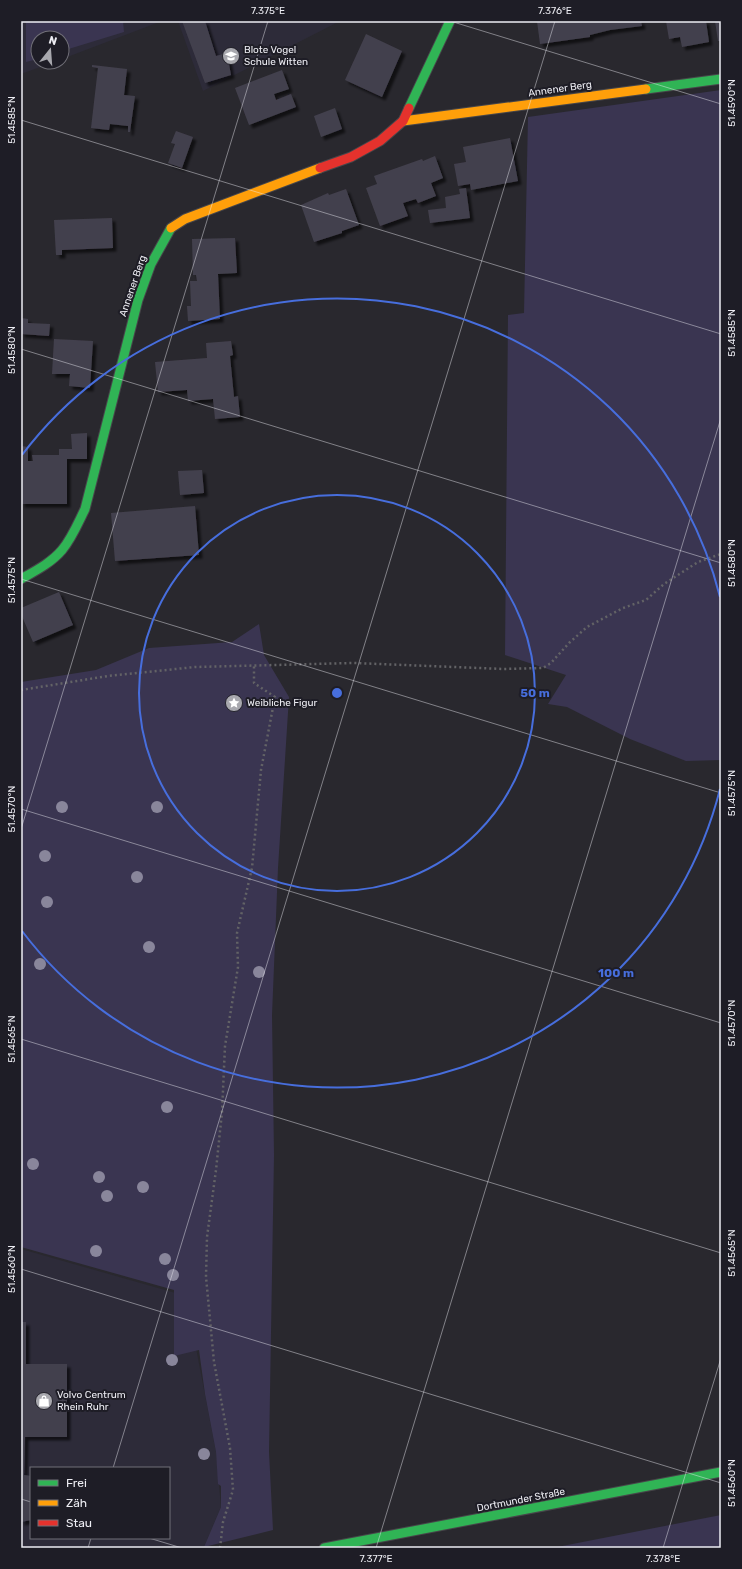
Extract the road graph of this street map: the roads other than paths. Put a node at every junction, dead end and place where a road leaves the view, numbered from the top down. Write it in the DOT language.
graph roads {
  1 [pos="450,21"];
  2 [pos="721,79"];
  3 [pos="402,121"];
  4 [pos="21,579"];
  5 [pos="721,1472"];
  6 [pos="324,1548"];
  1 -- 3 [label="street, Annener Berg"];
  2 -- 3 [label="street, Annener Berg"];
  3 -- 4 [label="street, Annener Berg"];
  5 -- 6 [label="street, Dortmunder Straße"];
}
